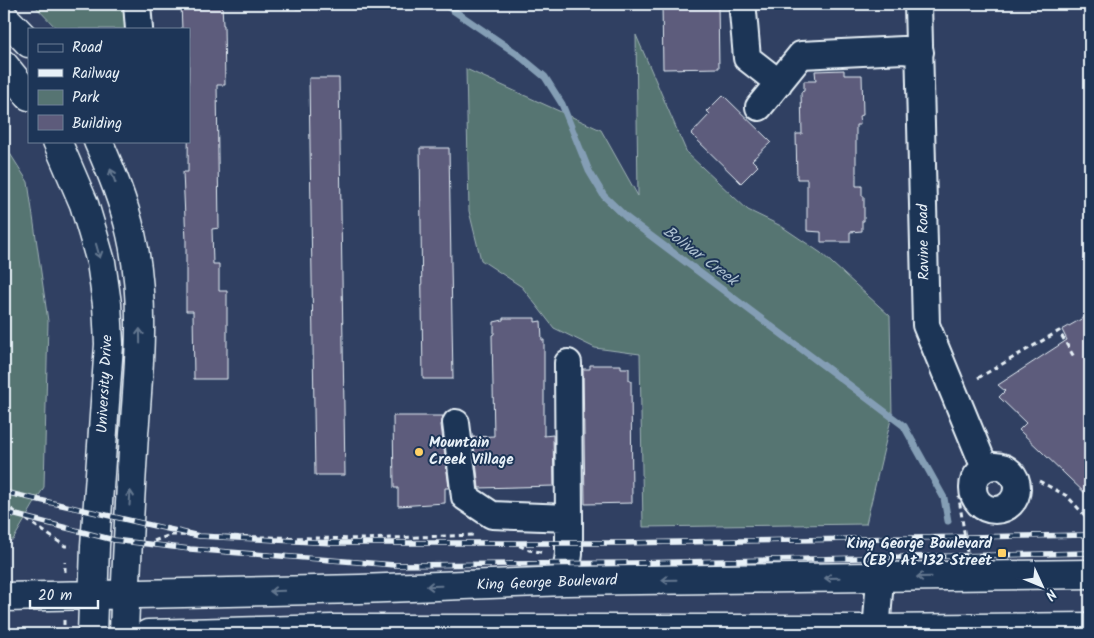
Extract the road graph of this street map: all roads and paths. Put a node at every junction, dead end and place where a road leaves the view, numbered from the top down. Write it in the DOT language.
graph roads {
  1 [pos="137,4"];
  2 [pos="918,4"];
  3 [pos="743,12"];
  4 [pos="4,17"];
  5 [pos="139,28"];
  6 [pos="28,42"];
  7 [pos="920,52"];
  8 [pos="4,65"];
  9 [pos="779,83"];
  10 [pos="28,95"];
  11 [pos="759,107"];
  12 [pos="57,142"];
  13 [pos="98,142"];
  14 [pos="1074,357"];
  15 [pos="568,363"];
  16 [pos="978,378"];
  17 [pos="456,423"];
  18 [pos="985,468"];
  19 [pos="1039,481"];
  20 [pos="969,496"];
  21 [pos="4,504"];
  22 [pos="570,518"];
  23 [pos="1090,533"];
  24 [pos="485,534"];
  25 [pos="155,540"];
  26 [pos="508,541"];
  27 [pos="74,546"];
  28 [pos="957,553"];
  29 [pos="967,553"];
  30 [pos="976,553"];
  31 [pos="569,554"];
  32 [pos="1090,574"];
  33 [pos="880,578"];
  34 [pos="565,581"];
  35 [pos="94,595"];
  36 [pos="125,595"];
  37 [pos="4,596"];
  38 [pos="1090,627"];
  39 [pos="876,632"];
  40 [pos="92,634"];
  41 [pos="124,634"];
  42 [pos="148,634"];
  1 -- 5 [label="street"];
  2 -- 7 [label="street, Ravine Road"];
  3 -- 9 [label="street"];
  4 -- 6 [label="main road"];
  7 -- 9 [label="street"];
  7 -- 18 [label="street, Ravine Road"];
  8 -- 10 [label="main road"];
  9 -- 11 [label="street"];
  12 -- 35 [label="main road, University Drive, one-way"];
  36 -- 13 [label="main road, one-way"];
  14 -- 16 [label="path"];
  15 -- 22 [label="street"];
  17 -- 22 [label="street"];
  18 -- 20 [label="street"];
  18 -- 20 [label="street"];
  19 -- 23 [label="path"];
  20 -- 29 [label="path"];
  21 -- 27 [label="path"];
  22 -- 31 [label="street"];
  24 -- 25 [label="path"];
  26 -- 31 [label="path"];
  28 -- 29 [label="path"];
  29 -- 30 [label="path"];
  31 -- 34 [label="street"];
  32 -- 33 [label="main road, King George Boulevard, one-way"];
  33 -- 34 [label="main road, King George Boulevard, one-way"];
  33 -- 39 [label="street"];
  34 -- 36 [label="main road, King George Boulevard, one-way"];
  35 -- 36 [label="main road, King George Boulevard"];
  35 -- 37 [label="main road, King George Boulevard"];
  35 -- 40 [label="main road, University Drive"];
  36 -- 41 [label="main road"];
  38 -- 39 [label="main road"];
  39 -- 42 [label="main road"];
}
